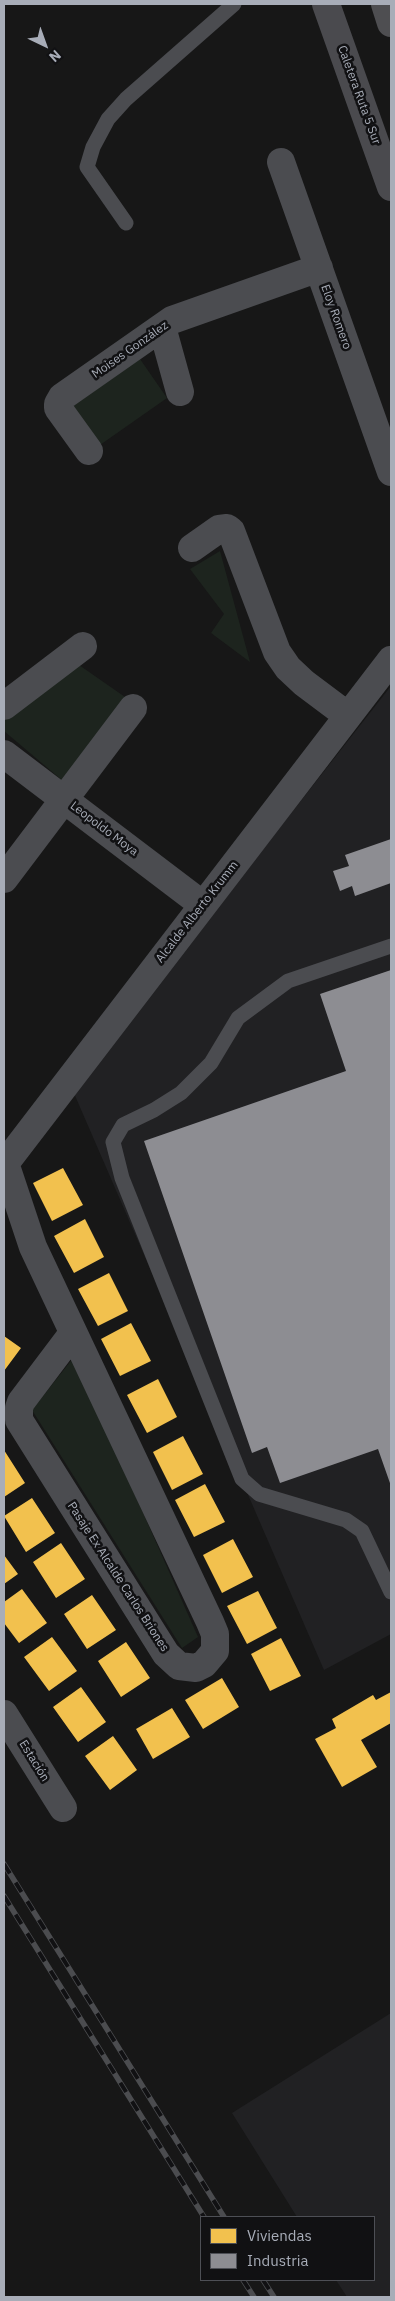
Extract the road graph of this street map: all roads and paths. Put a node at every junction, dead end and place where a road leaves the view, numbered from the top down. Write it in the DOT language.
graph roads {
  1 [pos="234,4"];
  2 [pos="326,4"];
  3 [pos="385,4"];
  4 [pos="391,23"];
  5 [pos="281,162"];
  6 [pos="391,187"];
  7 [pos="126,223"];
  8 [pos="319,268"];
  9 [pos="162,327"];
  10 [pos="180,392"];
  11 [pos="89,451"];
  12 [pos="391,472"];
  13 [pos="192,548"];
  14 [pos="83,646"];
  15 [pos="391,660"];
  16 [pos="4,706"];
  17 [pos="133,708"];
  18 [pos="348,716"];
  19 [pos="4,754"];
  20 [pos="64,799"];
  21 [pos="4,879"];
  22 [pos="203,905"];
  23 [pos="391,946"];
  24 [pos="4,1164"];
  25 [pos="4,1228"];
  26 [pos="33,1247"];
  27 [pos="74,1333"];
  28 [pos="391,1592"];
  29 [pos="4,1714"];
  30 [pos="63,1808"];
  1 -- 7 [label="lane"];
  2 -- 6 [label="main road, Caletera Ruta 5 Sur"];
  3 -- 4 [label="highway"];
  5 -- 8 [label="street, Eloy Romero"];
  8 -- 9 [label="street, Moises González"];
  8 -- 12 [label="street, Eloy Romero"];
  9 -- 10 [label="street"];
  9 -- 11 [label="street, Moises González"];
  13 -- 18 [label="street"];
  14 -- 16 [label="street"];
  15 -- 18 [label="street, Alcalde Alberto Krumm"];
  17 -- 20 [label="street"];
  18 -- 22 [label="street, Alcalde Alberto Krumm"];
  19 -- 20 [label="street, Leopoldo Moya"];
  20 -- 21 [label="street"];
  20 -- 22 [label="street, Leopoldo Moya"];
  22 -- 24 [label="street, Alcalde Alberto Krumm"];
  23 -- 28 [label="lane"];
  24 -- 26 [label="street, Pasaje Ex Alcalde Carlos Briones"];
  25 -- 26 [label="street"];
  26 -- 27 [label="street, Pasaje Ex Alcalde Carlos Briones"];
  27 -- 27 [label="street, Pasaje Ex Alcalde Carlos Briones"];
  29 -- 30 [label="street, Estación"];
}
